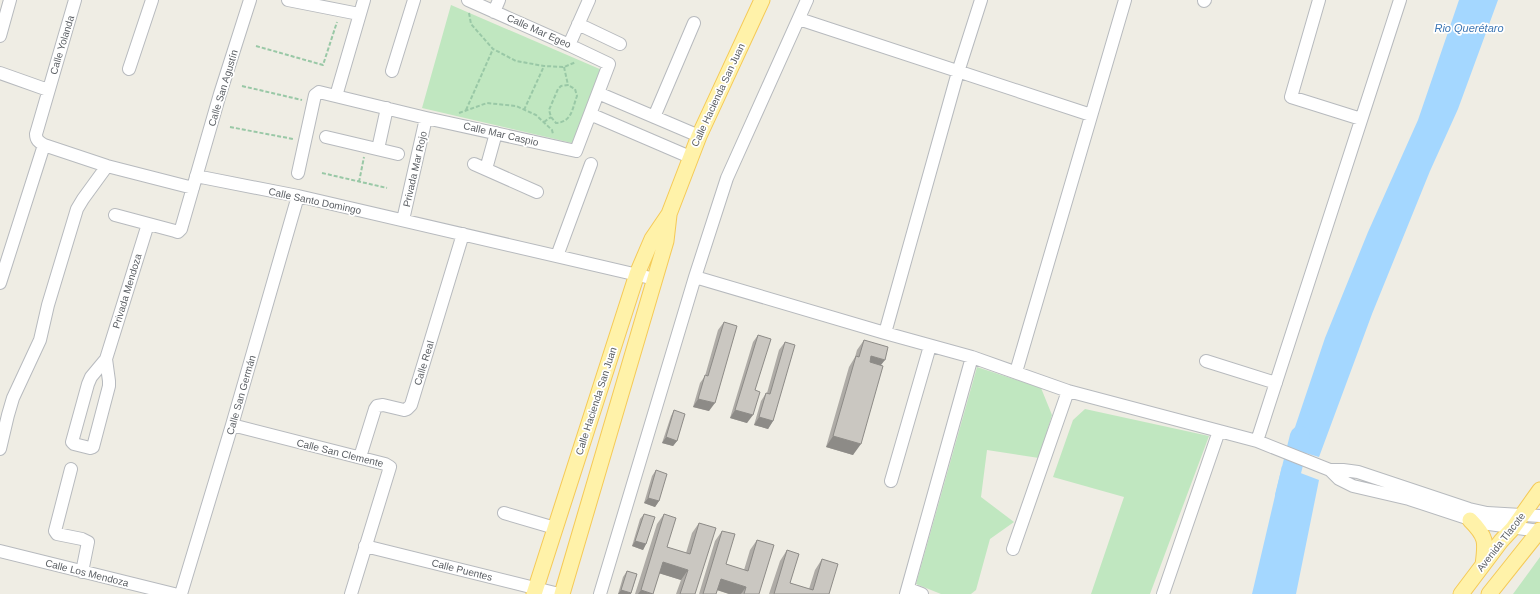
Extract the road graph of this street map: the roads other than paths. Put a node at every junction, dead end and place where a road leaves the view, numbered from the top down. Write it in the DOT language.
graph roads {
  1 [pos="75,0"];
  2 [pos="152,0"];
  3 [pos="250,0"];
  4 [pos="288,0"];
  5 [pos="364,0"];
  6 [pos="414,0"];
  7 [pos="499,0"];
  8 [pos="589,0"];
  9 [pos="762,0"];
  10 [pos="807,0"];
  11 [pos="981,0"];
  12 [pos="1125,0"];
  13 [pos="1319,0"];
  14 [pos="1400,0"];
  15 [pos="6,2"];
  16 [pos="468,6"];
  17 [pos="494,12"];
  18 [pos="359,14"];
  19 [pos="799,19"];
  20 [pos="694,23"];
  21 [pos="578,24"];
  22 [pos="0,36"];
  23 [pos="620,44"];
  24 [pos="569,45"];
  25 [pos="609,64"];
  26 [pos="129,69"];
  27 [pos="392,71"];
  28 [pos="958,72"];
  29 [pos="0,73"];
  30 [pos="48,90"];
  31 [pos="598,93"];
  32 [pos="336,96"];
  33 [pos="387,108"];
  34 [pos="590,114"];
  35 [pos="1091,115"];
  36 [pos="654,117"];
  37 [pos="426,118"];
  38 [pos="1361,119"];
  39 [pos="496,133"];
  40 [pos="699,136"];
  41 [pos="326,137"];
  42 [pos="44,145"];
  43 [pos="372,148"];
  44 [pos="398,154"];
  45 [pos="690,157"];
  46 [pos="474,164"];
  47 [pos="591,164"];
  48 [pos="107,166"];
  49 [pos="486,169"];
  50 [pos="298,173"];
  51 [pos="196,176"];
  52 [pos="193,188"];
  53 [pos="537,192"];
  54 [pos="298,196"];
  55 [pos="669,214"];
  56 [pos="116,215"];
  57 [pos="403,220"];
  58 [pos="148,224"];
  59 [pos="462,234"];
  60 [pos="557,256"];
  61 [pos="637,274"];
  62 [pos="695,278"];
  63 [pos="655,279"];
  64 [pos="0,284"];
  65 [pos="885,333"];
  66 [pos="930,346"];
  67 [pos="972,357"];
  68 [pos="106,359"];
  69 [pos="1206,361"];
  70 [pos="1016,372"];
  71 [pos="1276,383"];
  72 [pos="1068,391"];
  73 [pos="84,400"];
  74 [pos="104,406"];
  75 [pos="232,426"];
  76 [pos="1219,431"];
  77 [pos="1257,441"];
  78 [pos="0,450"];
  79 [pos="360,457"];
  80 [pos="71,469"];
  81 [pos="1341,475"];
  82 [pos="891,481"];
  83 [pos="1539,488"];
  84 [pos="504,513"];
  85 [pos="1540,516"];
  86 [pos="1470,520"];
  87 [pos="1517,522"];
  88 [pos="555,528"];
  89 [pos="1540,531"];
  90 [pos="1485,539"];
  91 [pos="1501,541"];
  92 [pos="365,546"];
  93 [pos="1013,549"];
  94 [pos="0,551"];
  95 [pos="1483,565"];
  96 [pos="82,572"];
  97 [pos="535,591"];
  98 [pos="908,591"];
  99 [pos="174,594"];
  100 [pos="181,594"];
  101 [pos="350,594"];
  102 [pos="561,594"];
  103 [pos="600,594"];
  104 [pos="922,594"];
  105 [pos="1163,594"];
  106 [pos="1461,594"];
  107 [pos="1489,594"];
  1 -- 30 [label="street, Calle Yolanda"];
  2 -- 26 [label="street"];
  3 -- 51 [label="street, Calle San Agustín"];
  4 -- 18 [label="street"];
  5 -- 18 [label="street"];
  6 -- 27 [label="street"];
  7 -- 17 [label="street"];
  8 -- 21 [label="street"];
  9 -- 40 [label="main road, Calle Hacienda San Juan"];
  10 -- 19 [label="street"];
  11 -- 28 [label="street"];
  12 -- 35 [label="street"];
  13 -- 38 [label="street"];
  14 -- 38 [label="street"];
  15 -- 22 [label="street"];
  16 -- 17 [label="street, Calle Mar Egeo"];
  17 -- 24 [label="street, Calle Mar Egeo"];
  18 -- 32 [label="street"];
  19 -- 28 [label="street"];
  19 -- 62 [label="street"];
  20 -- 36 [label="street"];
  21 -- 23 [label="street"];
  21 -- 24 [label="street"];
  24 -- 25 [label="street, Calle Mar Egeo"];
  25 -- 31 [label="street, Calle Mar Caspio"];
  28 -- 35 [label="street"];
  28 -- 65 [label="street"];
  29 -- 30 [label="street"];
  30 -- 42 [label="street"];
  31 -- 34 [label="street, Calle Mar Caspio"];
  31 -- 36 [label="street"];
  32 -- 33 [label="street, Calle Mar Caspio"];
  32 -- 50 [label="street, Calle Mar Caspio"];
  33 -- 37 [label="street, Calle Mar Caspio"];
  33 -- 43 [label="street"];
  34 -- 39 [label="street, Calle Mar Caspio"];
  34 -- 45 [label="street"];
  35 -- 70 [label="street"];
  36 -- 40 [label="street"];
  37 -- 39 [label="street, Calle Mar Caspio"];
  37 -- 57 [label="street, Privada Mar Rojo"];
  38 -- 71 [label="street"];
  39 -- 49 [label="street"];
  40 -- 45 [label="main road, Calle Hacienda San Juan"];
  41 -- 43 [label="street"];
  42 -- 48 [label="street"];
  42 -- 64 [label="street"];
  43 -- 44 [label="street"];
  45 -- 55 [label="main road, Calle Hacienda San Juan"];
  46 -- 49 [label="street"];
  47 -- 60 [label="street"];
  48 -- 52 [label="street"];
  48 -- 78 [label="street"];
  49 -- 53 [label="street"];
  51 -- 52 [label="street"];
  51 -- 54 [label="street, Calle Santo Domingo"];
  52 -- 58 [label="street"];
  54 -- 57 [label="street, Calle Santo Domingo"];
  54 -- 75 [label="street, Calle San Germán"];
  55 -- 61 [label="main road, Calle Hacienda San Juan"];
  55 -- 63 [label="main road, Calle Hacienda San Juan"];
  56 -- 58 [label="street"];
  57 -- 59 [label="street, Calle Santo Domingo"];
  58 -- 68 [label="street, Privada Mendoza"];
  59 -- 60 [label="street, Calle Santo Domingo"];
  59 -- 79 [label="street, Calle Real"];
  60 -- 61 [label="street, Calle Santo Domingo"];
  61 -- 63 [label="street, Calle Santo Domingo"];
  61 -- 88 [label="main road, Calle Hacienda San Juan"];
  62 -- 65 [label="street"];
  62 -- 103 [label="street"];
  63 -- 102 [label="main road, Calle Hacienda San Juan"];
  65 -- 66 [label="street"];
  66 -- 67 [label="street"];
  66 -- 82 [label="street"];
  67 -- 70 [label="street"];
  67 -- 98 [label="street"];
  68 -- 73 [label="street, Privada Mendoza"];
  68 -- 74 [label="street, Privada Mendoza"];
  69 -- 71 [label="street"];
  70 -- 72 [label="street"];
  71 -- 77 [label="street"];
  72 -- 76 [label="street"];
  72 -- 93 [label="street"];
  73 -- 74 [label="street"];
  73 -- 74 [label="street, Privada Mendoza"];
  75 -- 79 [label="street, Calle San Clemente"];
  75 -- 100 [label="street, Calle San Germán"];
  76 -- 77 [label="street"];
  76 -- 105 [label="street"];
  77 -- 81 [label="street"];
  79 -- 92 [label="street, Calle San Clemente"];
  80 -- 96 [label="street"];
  81 -- 86 [label="street"];
  81 -- 87 [label="street"];
  83 -- 87 [label="main road, Avenida Tlacote"];
  84 -- 88 [label="street"];
  85 -- 87 [label="street"];
  86 -- 87 [label="street"];
  86 -- 90 [label="main road"];
  87 -- 89 [label="street"];
  87 -- 91 [label="main road, Avenida Tlacote"];
  88 -- 97 [label="main road, Calle Hacienda San Juan"];
  89 -- 107 [label="main road"];
  90 -- 91 [label="main road"];
  90 -- 95 [label="main road"];
  91 -- 95 [label="main road, Avenida Tlacote"];
  92 -- 97 [label="street, Calle Puentes"];
  92 -- 101 [label="street"];
  94 -- 96 [label="street, Calle Los Mendoza"];
  95 -- 106 [label="main road, Avenida Tlacote"];
  96 -- 99 [label="street, Calle Los Mendoza"];
  97 -- 102 [label="street, Calle Puentes"];
  98 -- 104 [label="street"];
}
